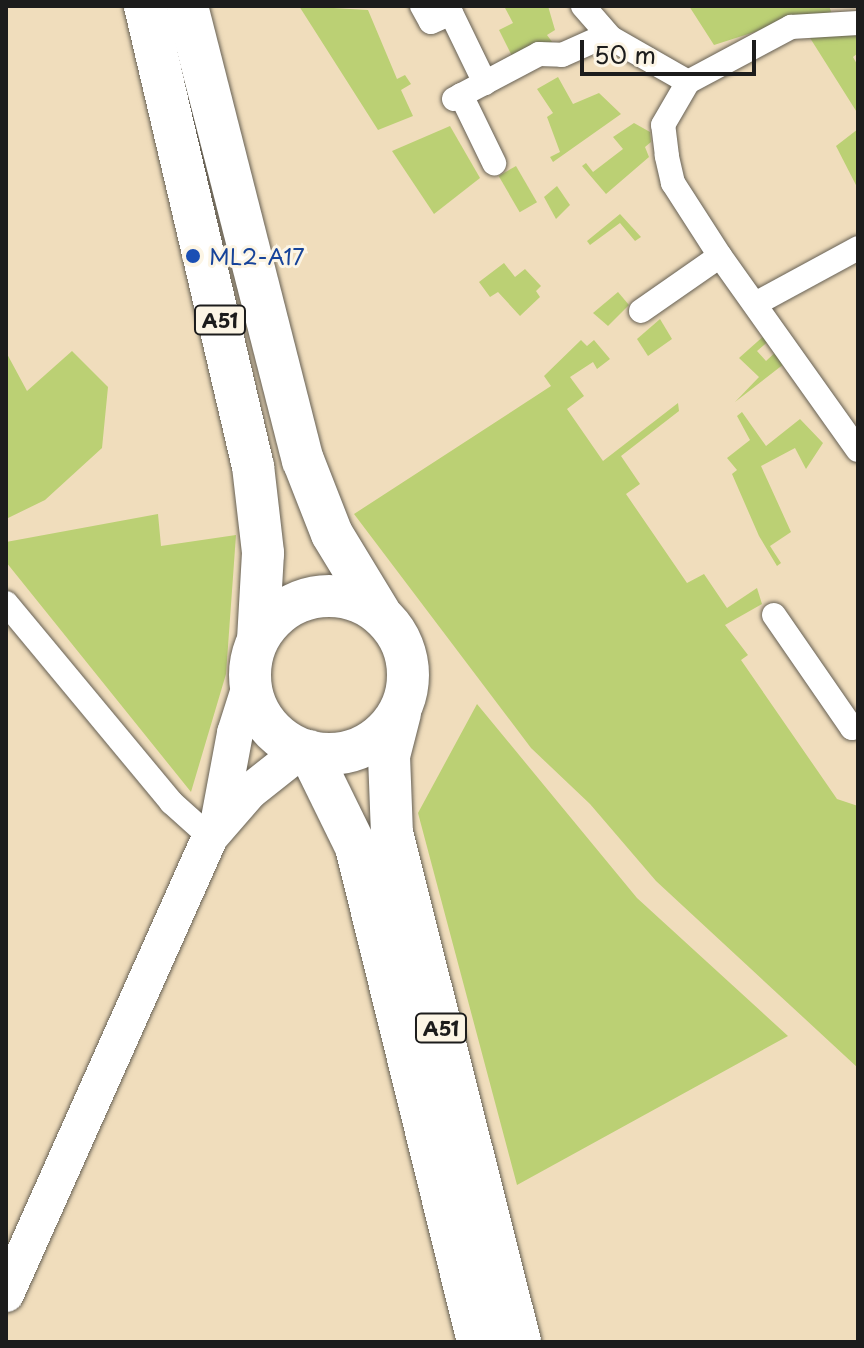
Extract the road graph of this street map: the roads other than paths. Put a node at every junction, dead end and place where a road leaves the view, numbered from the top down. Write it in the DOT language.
graph roads {
  1 [pos="145,6"];
  2 [pos="187,6"];
  3 [pos="422,6"];
  4 [pos="583,6"];
  5 [pos="858,23"];
  6 [pos="607,35"];
  7 [pos="688,82"];
  8 [pos="485,83"];
  9 [pos="494,163"];
  10 [pos="858,248"];
  11 [pos="720,256"];
  12 [pos="755,304"];
  13 [pos="641,311"];
  14 [pos="858,450"];
  15 [pos="6,603"];
  16 [pos="380,613"];
  17 [pos="774,615"];
  18 [pos="258,639"];
  19 [pos="250,686"];
  20 [pos="400,713"];
  21 [pos="858,726"];
  22 [pos="306,751"];
  23 [pos="214,831"];
  24 [pos="6,1294"];
  25 [pos="478,1342"];
  26 [pos="520,1342"];
  1 -- 18 [label="highway, A51"];
  2 -- 16 [label="highway, A51"];
  3 -- 8 [label="street"];
  4 -- 6 [label="street"];
  5 -- 7 [label="street"];
  6 -- 7 [label="street"];
  6 -- 8 [label="street"];
  7 -- 11 [label="street"];
  8 -- 9 [label="street"];
  10 -- 12 [label="street"];
  11 -- 12 [label="street"];
  11 -- 13 [label="street"];
  12 -- 14 [label="street"];
  15 -- 23 [label="street"];
  16 -- 18 [label="highway"];
  16 -- 20 [label="highway, A51"];
  17 -- 21 [label="street"];
  18 -- 19 [label="highway, A51"];
  19 -- 22 [label="highway, A51"];
  19 -- 23 [label="main road"];
  20 -- 22 [label="highway"];
  20 -- 26 [label="highway, A51"];
  22 -- 23 [label="main road"];
  22 -- 25 [label="highway, A51"];
  23 -- 24 [label="main road"];
}
